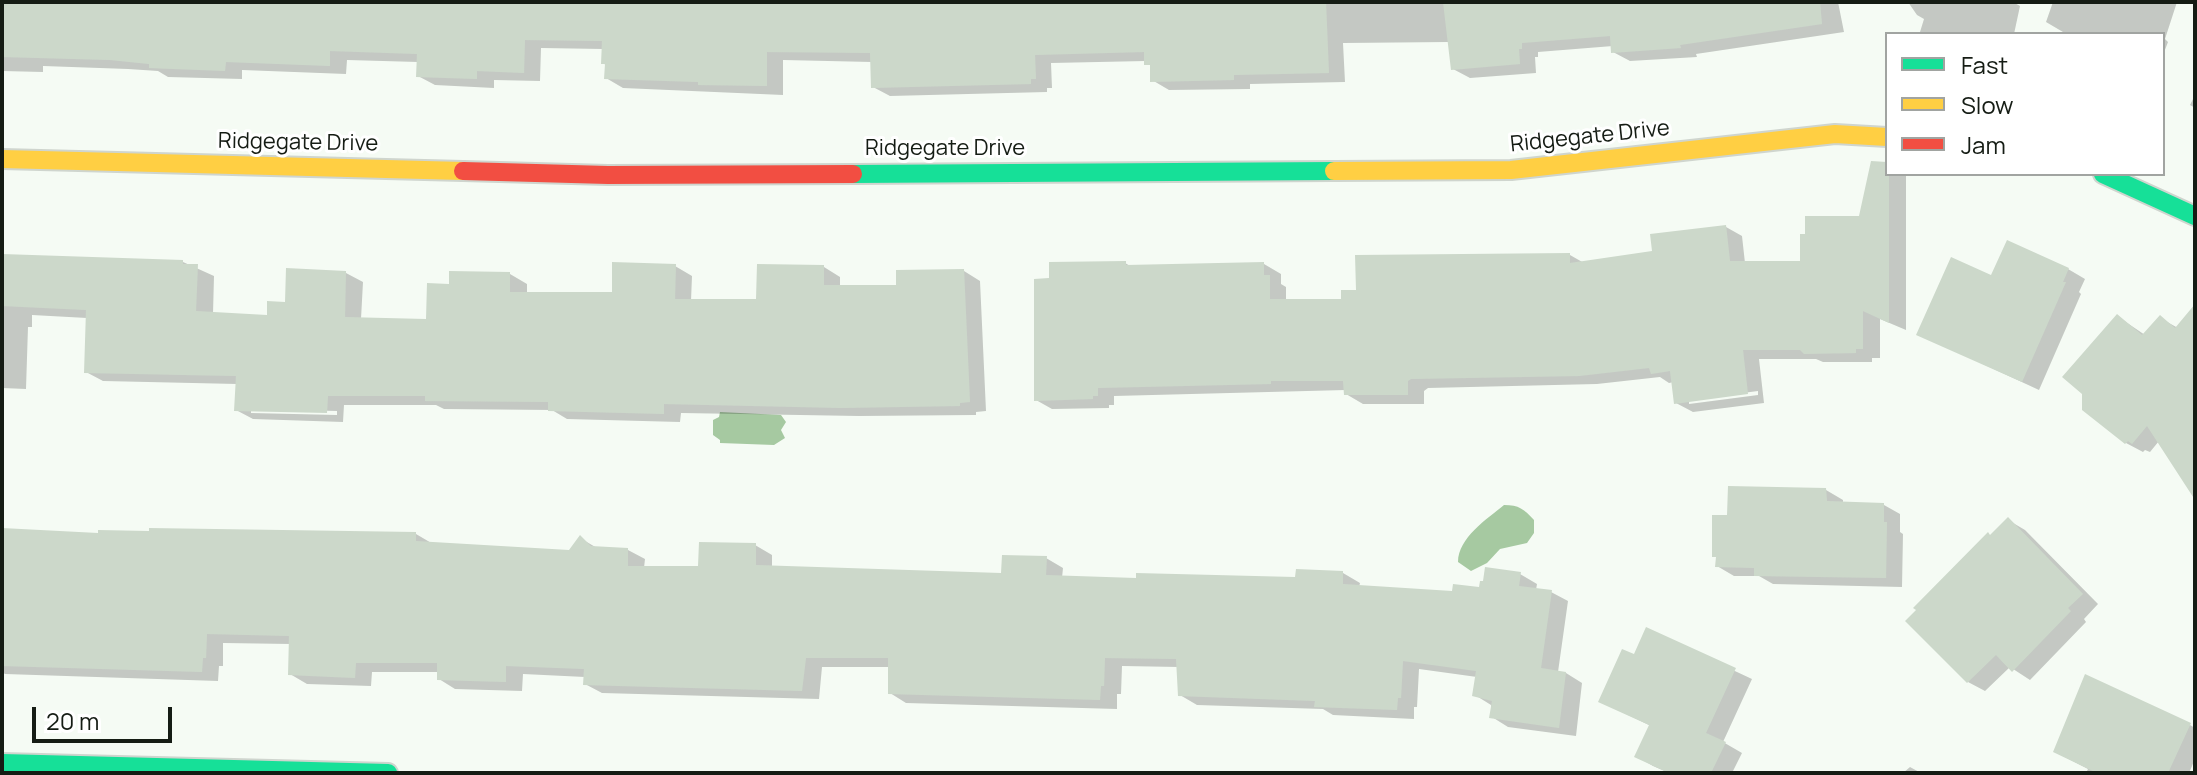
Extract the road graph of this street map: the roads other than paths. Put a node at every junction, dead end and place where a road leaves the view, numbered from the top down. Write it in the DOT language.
graph roads {
  1 [pos="1885,137"];
  2 [pos="2,159"];
  3 [pos="2107,176"];
  4 [pos="2195,216"];
  5 [pos="2,763"];
  6 [pos="388,773"];
  1 -- 2 [label="street, Ridgegate Drive"];
  3 -- 4 [label="street"];
  5 -- 6 [label="street"];
}
